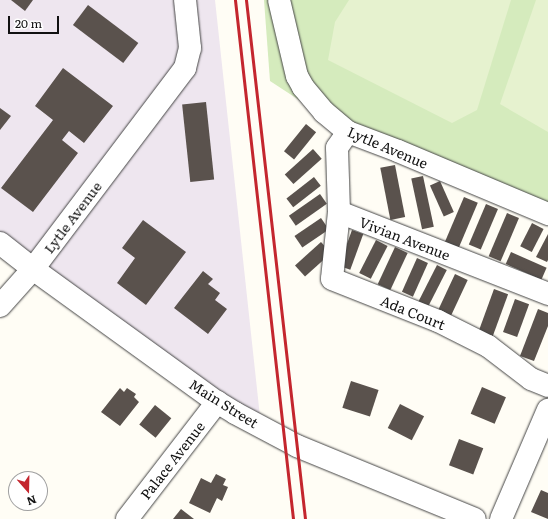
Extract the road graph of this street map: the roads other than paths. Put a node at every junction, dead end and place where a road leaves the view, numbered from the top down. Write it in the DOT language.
graph roads {
  1 [pos="185,0"];
  2 [pos="279,0"];
  3 [pos="348,132"];
  4 [pos="339,212"];
  5 [pos="548,214"];
  6 [pos="0,243"];
  7 [pos="33,268"];
  8 [pos="548,294"];
  9 [pos="0,306"];
  10 [pos="548,386"];
  11 [pos="217,402"];
  12 [pos="548,410"];
  13 [pos="126,519"];
  14 [pos="475,519"];
  15 [pos="501,519"];
  1 -- 7 [label="street, Lytle Avenue"];
  2 -- 3 [label="street, Lytle Avenue"];
  3 -- 4 [label="street"];
  3 -- 5 [label="street, Lytle Avenue"];
  4 -- 8 [label="street, Vivian Avenue"];
  4 -- 10 [label="street, Ada Court"];
  6 -- 7 [label="street, Main Street"];
  7 -- 9 [label="street, Lytle Avenue"];
  7 -- 11 [label="street, Main Street"];
  11 -- 13 [label="street, Palace Avenue"];
  11 -- 14 [label="street, Main Street"];
  12 -- 15 [label="street"];
}
